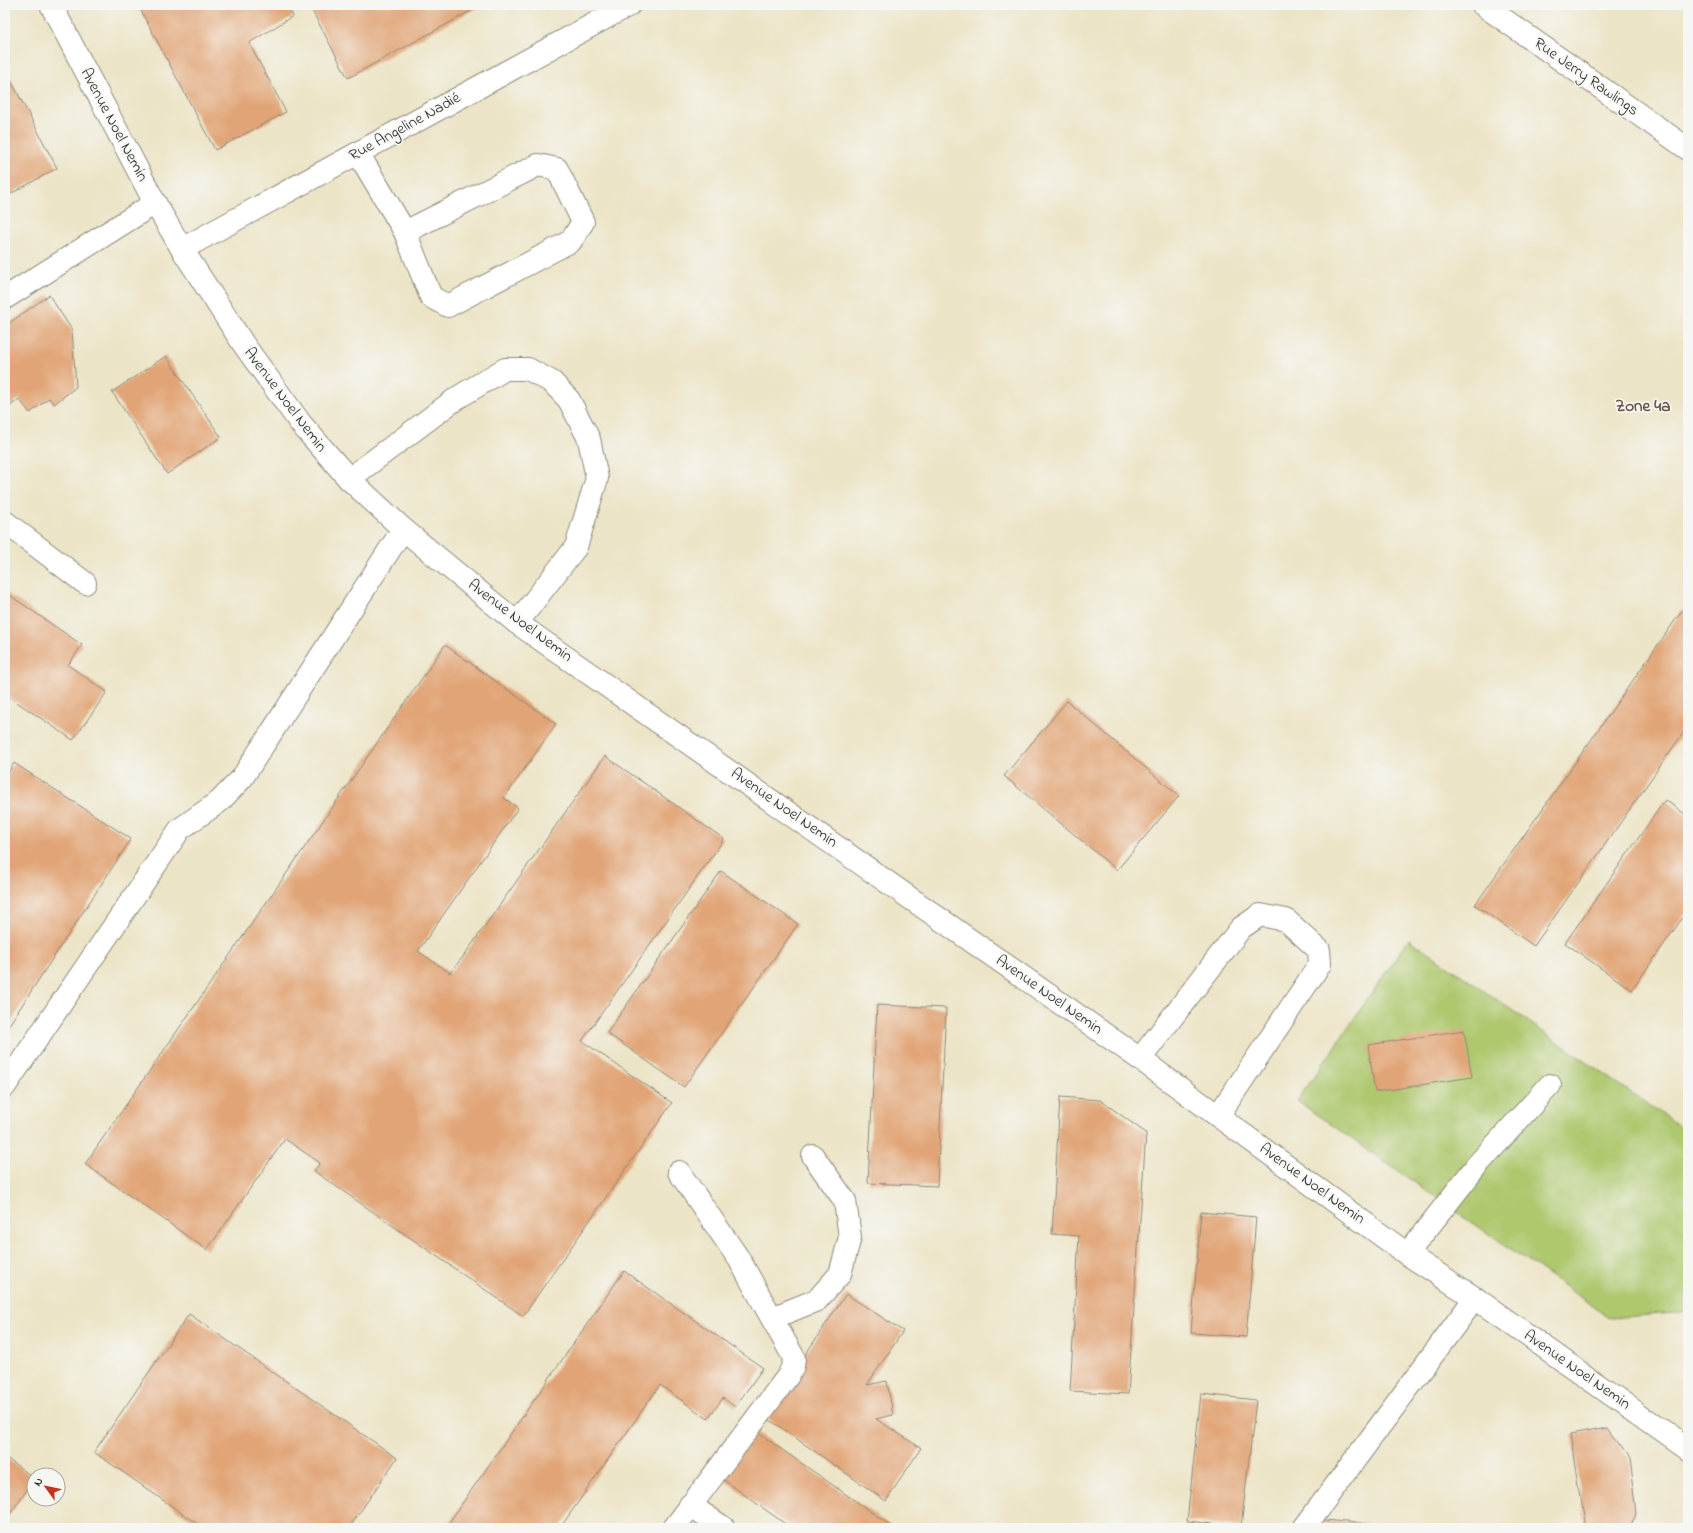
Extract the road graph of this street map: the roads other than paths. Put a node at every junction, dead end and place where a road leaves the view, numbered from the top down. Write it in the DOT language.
graph roads {
  1 [pos="51,5"];
  2 [pos="629,5"];
  3 [pos="1483,5"];
  4 [pos="1688,149"];
  5 [pos="358,153"];
  6 [pos="155,203"];
  7 [pos="405,232"];
  8 [pos="182,249"];
  9 [pos="5,298"];
  10 [pos="348,480"];
  11 [pos="5,522"];
  12 [pos="403,529"];
  13 [pos="85,583"];
  14 [pos="517,622"];
  15 [pos="1140,1059"];
  16 [pos="1550,1085"];
  17 [pos="5,1086"];
  18 [pos="1218,1116"];
  19 [pos="813,1156"];
  20 [pos="679,1172"];
  21 [pos="1407,1254"];
  22 [pos="1475,1298"];
  23 [pos="772,1318"];
  24 [pos="1688,1449"];
  25 [pos="690,1505"];
  26 [pos="674,1528"];
  27 [pos="724,1528"];
  28 [pos="1304,1528"];
  1 -- 6 [label="street, Avenue Noel Nemin"];
  2 -- 5 [label="street, Rue Angeline Nadié"];
  3 -- 4 [label="street, Rue Jerry Rawlings"];
  5 -- 7 [label="street"];
  5 -- 8 [label="street, Rue Angeline Nadié"];
  6 -- 8 [label="street, Avenue Noel Nemin"];
  6 -- 9 [label="street"];
  7 -- 7 [label="street"];
  8 -- 10 [label="street, Avenue Noel Nemin"];
  10 -- 12 [label="street, Avenue Noel Nemin"];
  10 -- 14 [label="street"];
  11 -- 13 [label="street"];
  12 -- 14 [label="street, Avenue Noel Nemin"];
  12 -- 17 [label="street"];
  14 -- 15 [label="street, Avenue Noel Nemin"];
  15 -- 18 [label="street, Avenue Noel Nemin"];
  15 -- 18 [label="street"];
  16 -- 21 [label="street"];
  18 -- 21 [label="street, Avenue Noel Nemin"];
  19 -- 23 [label="street"];
  20 -- 23 [label="street"];
  21 -- 22 [label="street, Avenue Noel Nemin"];
  22 -- 24 [label="street, Avenue Noel Nemin"];
  22 -- 28 [label="street"];
  23 -- 25 [label="street"];
  25 -- 26 [label="street"];
  25 -- 27 [label="street"];
}
